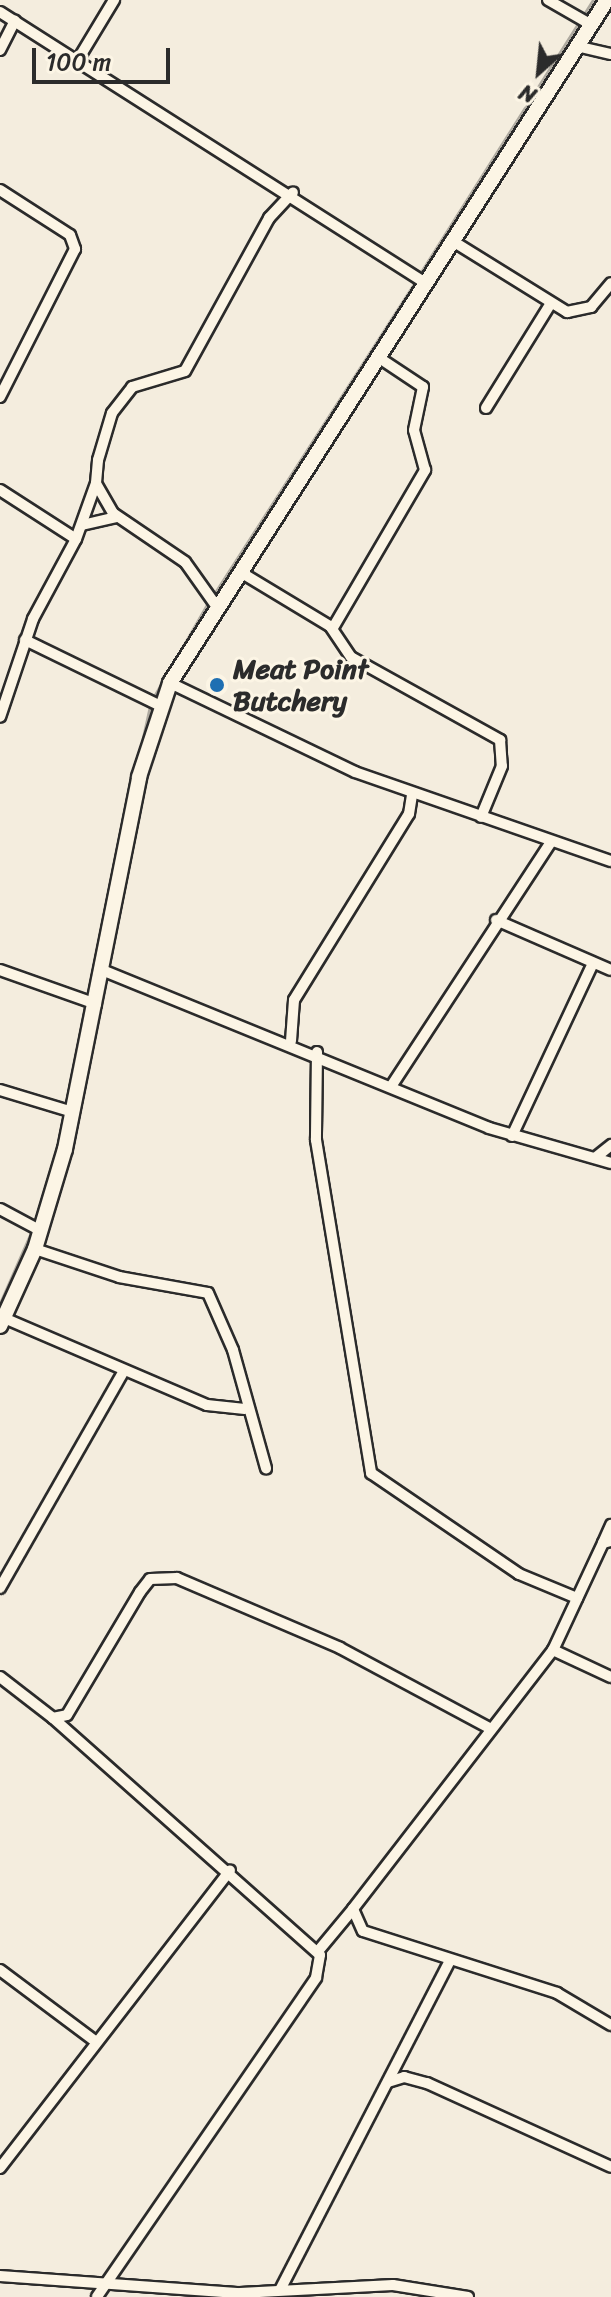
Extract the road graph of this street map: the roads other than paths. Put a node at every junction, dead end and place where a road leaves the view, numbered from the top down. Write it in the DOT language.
graph roads {
  1 [pos="114,0"];
  2 [pos="548,0"];
  3 [pos="607,0"];
  4 [pos="0,12"];
  5 [pos="15,21"];
  6 [pos="590,24"];
  7 [pos="576,46"];
  8 [pos="0,50"];
  9 [pos="611,54"];
  10 [pos="76,63"];
  11 [pos="0,190"];
  12 [pos="293,192"];
  13 [pos="451,240"];
  14 [pos="424,282"];
  15 [pos="611,283"];
  16 [pos="551,303"];
  17 [pos="378,357"];
  18 [pos="0,397"];
  19 [pos="486,408"];
  20 [pos="96,483"];
  21 [pos="0,490"];
  22 [pos="116,517"];
  23 [pos="82,525"];
  24 [pos="76,539"];
  25 [pos="242,573"];
  26 [pos="217,607"];
  27 [pos="334,626"];
  28 [pos="25,640"];
  29 [pos="170,683"];
  30 [pos="161,706"];
  31 [pos="0,717"];
  32 [pos="412,795"];
  33 [pos="481,817"];
  34 [pos="551,842"];
  35 [pos="611,861"];
  36 [pos="496,920"];
  37 [pos="593,963"];
  38 [pos="0,970"];
  39 [pos="102,970"];
  40 [pos="611,970"];
  41 [pos="96,1004"];
  42 [pos="291,1041"];
  43 [pos="317,1052"];
  44 [pos="392,1085"];
  45 [pos="0,1090"];
  46 [pos="73,1112"];
  47 [pos="512,1136"];
  48 [pos="611,1145"];
  49 [pos="595,1158"];
  50 [pos="611,1163"];
  51 [pos="0,1209"];
  52 [pos="41,1231"];
  53 [pos="35,1249"];
  54 [pos="2,1322"];
  55 [pos="123,1372"];
  56 [pos="245,1409"];
  57 [pos="266,1468"];
  58 [pos="611,1525"];
  59 [pos="607,1542"];
  60 [pos="0,1588"];
  61 [pos="562,1596"];
  62 [pos="577,1598"];
  63 [pos="568,1616"];
  64 [pos="553,1650"];
  65 [pos="0,1677"];
  66 [pos="611,1677"];
  67 [pos="53,1718"];
  68 [pos="491,1729"];
  69 [pos="230,1870"];
  70 [pos="353,1909"];
  71 [pos="319,1950"];
  72 [pos="450,1961"];
  73 [pos="2,1975"];
  74 [pos="611,2025"];
  75 [pos="95,2041"];
  76 [pos="388,2082"];
  77 [pos="611,2167"];
  78 [pos="0,2168"];
  79 [pos="0,2276"];
  80 [pos="104,2283"];
  81 [pos="281,2288"];
  82 [pos="265,2294"];
  83 [pos="97,2297"];
  84 [pos="468,2297"];
  1 -- 10 [label="street"];
  2 -- 6 [label="street"];
  3 -- 6 [label="main road"];
  4 -- 5 [label="street"];
  5 -- 8 [label="street"];
  5 -- 10 [label="street"];
  6 -- 7 [label="main road"];
  7 -- 9 [label="street"];
  7 -- 13 [label="main road"];
  10 -- 12 [label="street"];
  11 -- 18 [label="street"];
  12 -- 14 [label="street"];
  12 -- 20 [label="street"];
  13 -- 14 [label="main road"];
  13 -- 16 [label="street"];
  14 -- 17 [label="main road"];
  15 -- 16 [label="street"];
  16 -- 19 [label="street"];
  17 -- 25 [label="main road"];
  17 -- 27 [label="street"];
  20 -- 22 [label="street"];
  20 -- 23 [label="street"];
  21 -- 24 [label="street"];
  22 -- 23 [label="street"];
  22 -- 26 [label="street"];
  23 -- 24 [label="street"];
  24 -- 28 [label="street"];
  25 -- 26 [label="main road"];
  25 -- 33 [label="street"];
  26 -- 29 [label="main road"];
  28 -- 30 [label="street"];
  28 -- 31 [label="street"];
  29 -- 30 [label="main road"];
  29 -- 32 [label="street"];
  30 -- 39 [label="main road"];
  32 -- 33 [label="street"];
  32 -- 42 [label="street"];
  33 -- 34 [label="street"];
  34 -- 35 [label="street"];
  34 -- 36 [label="street"];
  36 -- 37 [label="street"];
  36 -- 44 [label="street"];
  37 -- 40 [label="street"];
  37 -- 47 [label="street"];
  38 -- 41 [label="street"];
  39 -- 41 [label="main road"];
  39 -- 42 [label="street"];
  41 -- 46 [label="main road"];
  42 -- 43 [label="street"];
  43 -- 44 [label="street"];
  43 -- 61 [label="street"];
  44 -- 47 [label="street"];
  45 -- 46 [label="street"];
  46 -- 52 [label="main road"];
  47 -- 49 [label="street"];
  48 -- 49 [label="street"];
  49 -- 50 [label="street"];
  51 -- 52 [label="street"];
  52 -- 53 [label="main road"];
  53 -- 54 [label="main road"];
  53 -- 56 [label="street"];
  54 -- 55 [label="street"];
  55 -- 56 [label="street"];
  55 -- 60 [label="street"];
  56 -- 57 [label="street"];
  58 -- 59 [label="street"];
  59 -- 62 [label="street"];
  61 -- 62 [label="street"];
  61 -- 63 [label="street"];
  62 -- 63 [label="street"];
  63 -- 64 [label="street"];
  64 -- 66 [label="street"];
  64 -- 68 [label="street"];
  65 -- 67 [label="street"];
  67 -- 68 [label="street"];
  67 -- 69 [label="street"];
  68 -- 70 [label="street"];
  69 -- 71 [label="street"];
  69 -- 75 [label="street"];
  70 -- 71 [label="street"];
  70 -- 72 [label="street"];
  71 -- 80 [label="street"];
  72 -- 74 [label="street"];
  72 -- 76 [label="street"];
  73 -- 75 [label="street"];
  75 -- 78 [label="street"];
  76 -- 77 [label="street"];
  76 -- 81 [label="street"];
  79 -- 80 [label="street"];
  80 -- 82 [label="street"];
  80 -- 83 [label="street"];
  81 -- 82 [label="street"];
  81 -- 84 [label="street"];
}
